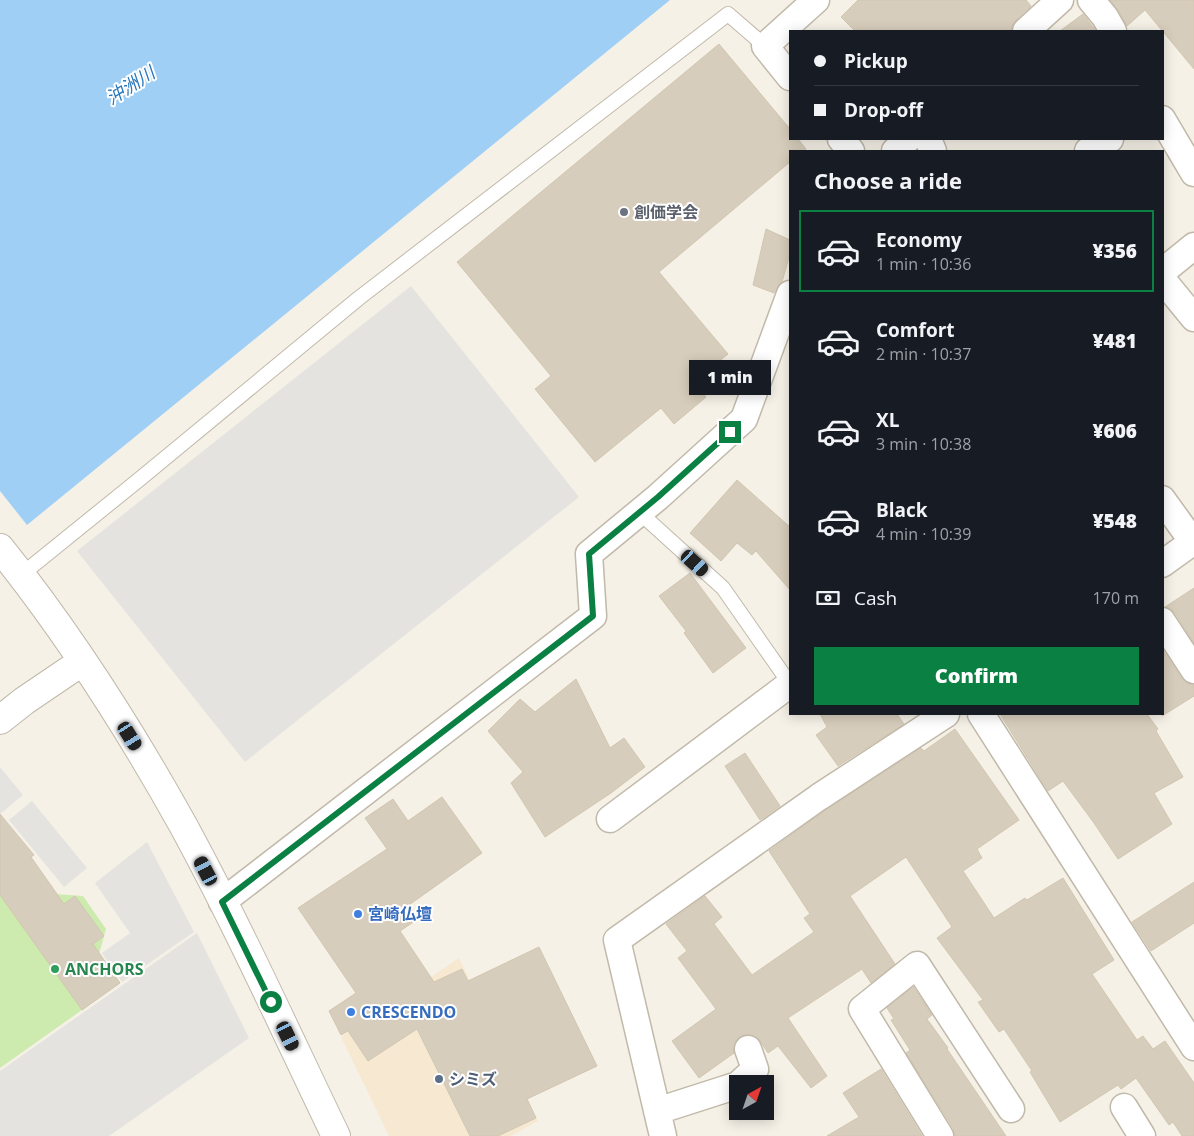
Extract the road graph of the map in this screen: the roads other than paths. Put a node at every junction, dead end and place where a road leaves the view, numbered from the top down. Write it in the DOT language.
graph roads {
  1 [pos="816,0"];
  2 [pos="1060,0"];
  3 [pos="1090,0"];
  4 [pos="1027,30"];
  5 [pos="1112,30"];
  6 [pos="765,46"];
  7 [pos="789,76"];
  8 [pos="1164,122"];
  9 [pos="841,140"];
  10 [pos="907,140"];
  11 [pos="1108,140"];
  12 [pos="850,150"];
  13 [pos="896,150"];
  14 [pos="1090,150"];
  15 [pos="1194,173"];
  16 [pos="1194,246"];
  17 [pos="1164,270"];
  18 [pos="1164,281"];
  19 [pos="789,297"];
  20 [pos="1194,318"];
  21 [pos="1164,502"];
  22 [pos="639,512"];
  23 [pos="1194,542"];
  24 [pos="1164,563"];
  25 [pos="12,564"];
  26 [pos="1164,624"];
  27 [pos="84,661"];
  28 [pos="1194,670"];
  29 [pos="789,683"];
  30 [pos="789,685"];
  31 [pos="944,715"];
  32 [pos="982,715"];
  33 [pos="0,720"];
  34 [pos="610,819"];
  35 [pos="222,902"];
  36 [pos="1194,1047"];
  37 [pos="748,1049"];
  38 [pos="748,1075"];
  39 [pos="729,1087"];
  40 [pos="1124,1107"];
  41 [pos="1011,1110"];
  42 [pos="657,1111"];
  43 [pos="336,1136"];
  44 [pos="664,1136"];
  45 [pos="940,1136"];
  46 [pos="1142,1136"];
  1 -- 6 [label="street"];
  2 -- 4 [label="street"];
  3 -- 5 [label="street"];
  6 -- 7 [label="street"];
  6 -- 25 [label="lane"];
  8 -- 15 [label="street"];
  9 -- 12 [label="street"];
  10 -- 13 [label="street"];
  11 -- 14 [label="street"];
  16 -- 17 [label="street"];
  18 -- 20 [label="street"];
  19 -- 22 [label="street"];
  21 -- 23 [label="street"];
  22 -- 29 [label="lane"];
  22 -- 35 [label="street"];
  23 -- 24 [label="street"];
  25 -- 27 [label="street"];
  26 -- 28 [label="street"];
  27 -- 33 [label="street"];
  27 -- 35 [label="street"];
  30 -- 34 [label="street"];
  31 -- 42 [label="street"];
  32 -- 36 [label="street"];
  35 -- 43 [label="street"];
  37 -- 38 [label="street"];
  39 -- 42 [label="street"];
  40 -- 46 [label="street"];
  41 -- 45 [label="street"];
  42 -- 44 [label="street"];
}
